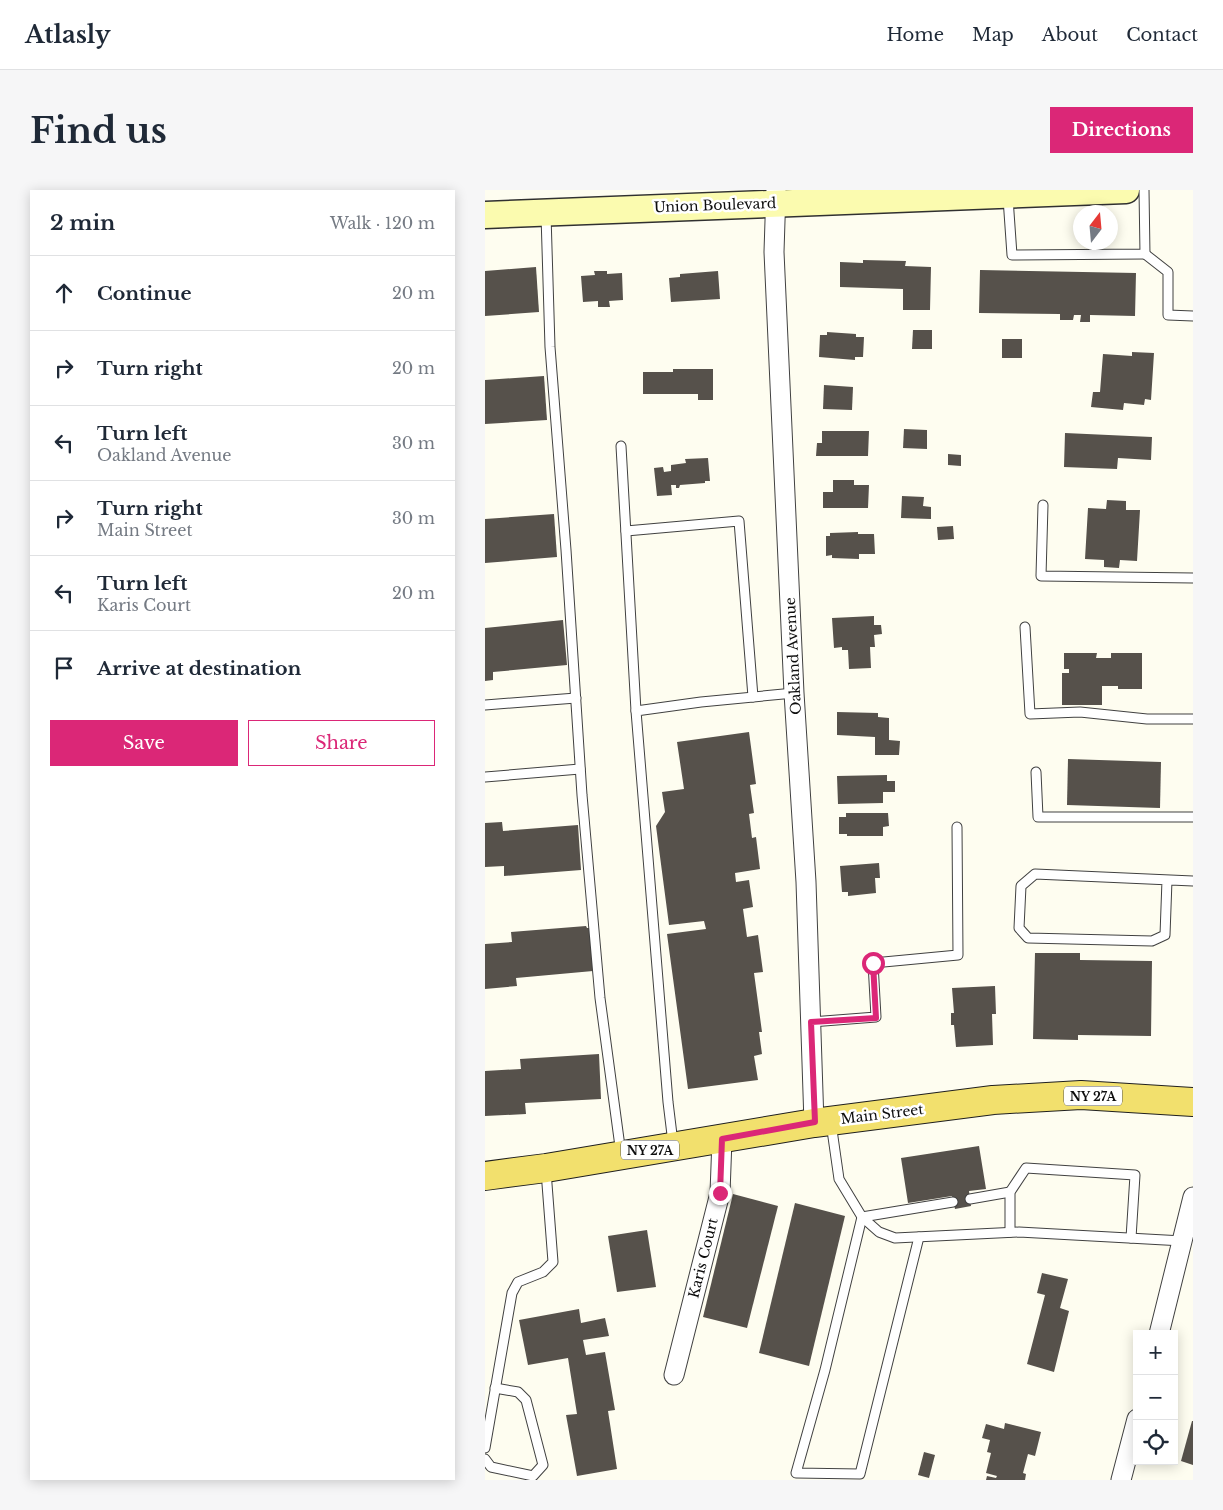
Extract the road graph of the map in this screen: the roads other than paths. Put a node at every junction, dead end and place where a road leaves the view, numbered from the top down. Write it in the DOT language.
graph roads {
  1 [pos="1126,190"];
  2 [pos="1144,190"];
  3 [pos="1007,192"];
  4 [pos="776,196"];
  5 [pos="546,212"];
  6 [pos="485,215"];
  7 [pos="1145,254"];
  8 [pos="1193,316"];
  9 [pos="621,446"];
  10 [pos="1043,505"];
  11 [pos="626,531"];
  12 [pos="1193,578"];
  13 [pos="1025,627"];
  14 [pos="794,693"];
  15 [pos="753,697"];
  16 [pos="576,698"];
  17 [pos="485,705"];
  18 [pos="636,711"];
  19 [pos="1193,719"];
  20 [pos="580,769"];
  21 [pos="1036,772"];
  22 [pos="485,777"];
  23 [pos="1193,817"];
  24 [pos="957,826"];
  25 [pos="1167,880"];
  26 [pos="1193,881"];
  27 [pos="811,1022"];
  28 [pos="1193,1102"];
  29 [pos="823,1121"];
  30 [pos="722,1139"];
  31 [pos="674,1146"];
  32 [pos="621,1155"];
  33 [pos="546,1168"];
  34 [pos="485,1176"];
  35 [pos="1010,1192"];
  36 [pos="1193,1197"];
  37 [pos="970,1199"];
  38 [pos="953,1202"];
  39 [pos="862,1217"];
  40 [pos="1010,1232"];
  41 [pos="1189,1234"];
  42 [pos="919,1237"];
  43 [pos="1131,1238"];
  44 [pos="1160,1330"];
  45 [pos="674,1375"];
  46 [pos="495,1388"];
  47 [pos="1137,1420"];
  48 [pos="485,1448"];
  49 [pos="485,1459"];
  50 [pos="1121,1480"];
  1 -- 3 [label="main road, Union Boulevard"];
  2 -- 7 [label="lane"];
  3 -- 4 [label="main road, Union Boulevard"];
  3 -- 7 [label="lane"];
  4 -- 5 [label="main road, Union Boulevard"];
  4 -- 14 [label="street, Oakland Avenue"];
  5 -- 6 [label="main road, Union Boulevard"];
  5 -- 16 [label="lane"];
  7 -- 8 [label="lane"];
  9 -- 11 [label="lane"];
  10 -- 12 [label="lane"];
  11 -- 15 [label="lane"];
  11 -- 18 [label="lane"];
  13 -- 19 [label="lane"];
  14 -- 15 [label="lane"];
  14 -- 27 [label="street, Oakland Avenue"];
  15 -- 18 [label="lane"];
  16 -- 17 [label="lane"];
  16 -- 20 [label="lane"];
  18 -- 31 [label="lane"];
  20 -- 22 [label="lane"];
  20 -- 32 [label="lane"];
  21 -- 23 [label="lane"];
  24 -- 27 [label="lane"];
  25 -- 25 [label="lane"];
  25 -- 26 [label="lane"];
  27 -- 29 [label="street, Oakland Avenue"];
  28 -- 29 [label="main road, Main Street / NY 27A"];
  29 -- 30 [label="main road, Main Street / NY 27A"];
  29 -- 39 [label="lane"];
  30 -- 31 [label="main road, Main Street / NY 27A"];
  30 -- 45 [label="street, Karis Court"];
  31 -- 32 [label="main road, Main Street / NY 27A"];
  32 -- 33 [label="main road, Main Street / NY 27A"];
  33 -- 34 [label="main road, Main Street / NY 27A"];
  33 -- 46 [label="lane"];
  35 -- 37 [label="lane"];
  35 -- 40 [label="lane"];
  35 -- 43 [label="lane"];
  36 -- 41 [label="street"];
  38 -- 39 [label="lane"];
  39 -- 42 [label="lane"];
  39 -- 42 [label="lane"];
  40 -- 42 [label="lane"];
  40 -- 43 [label="lane"];
  41 -- 43 [label="lane"];
  41 -- 44 [label="street"];
  46 -- 48 [label="lane"];
  46 -- 49 [label="lane"];
  47 -- 50 [label="street"];
}
